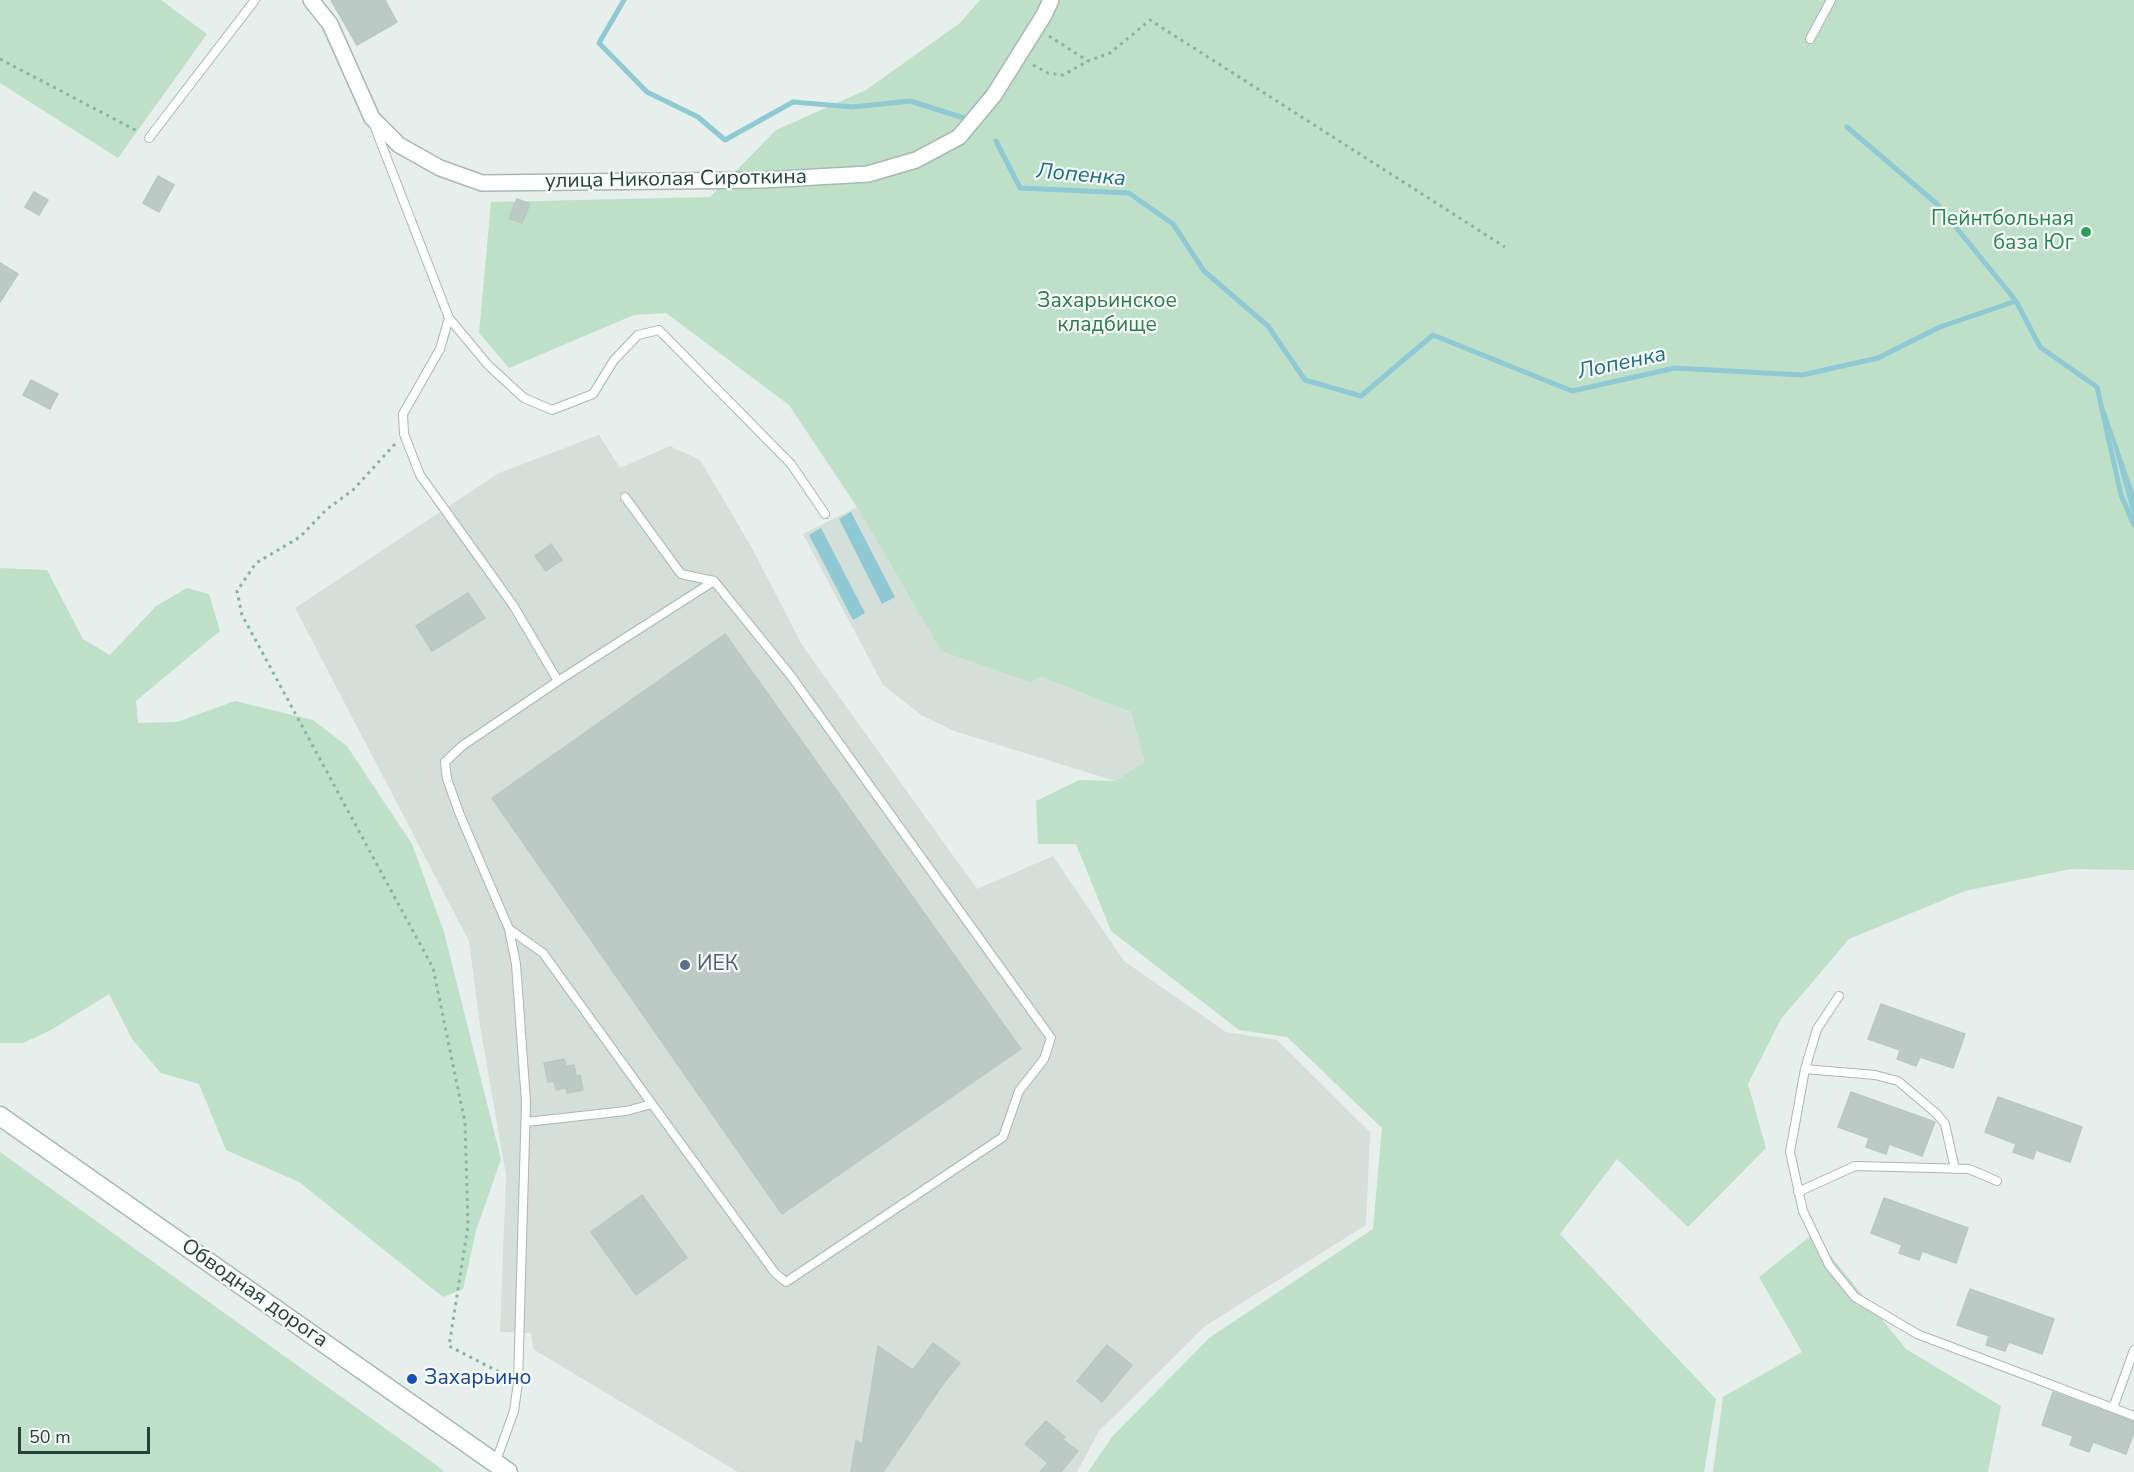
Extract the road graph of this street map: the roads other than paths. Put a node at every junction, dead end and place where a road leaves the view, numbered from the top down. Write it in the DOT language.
graph roads {
  1 [pos="255,0"];
  2 [pos="311,0"];
  3 [pos="1051,0"];
  4 [pos="1831,0"];
  5 [pos="1810,39"];
  6 [pos="372,118"];
  7 [pos="149,138"];
  8 [pos="449,318"];
  9 [pos="625,496"];
  10 [pos="825,514"];
  11 [pos="714,581"];
  12 [pos="558,681"];
  13 [pos="509,929"];
  14 [pos="1839,996"];
  15 [pos="1805,1069"];
  16 [pos="652,1104"];
  17 [pos="0,1116"];
  18 [pos="526,1122"];
  19 [pos="1955,1169"];
  20 [pos="1997,1181"];
  21 [pos="1798,1192"];
  22 [pos="2134,1350"];
  23 [pos="2113,1408"];
  24 [pos="2134,1416"];
  25 [pos="499,1469"];
  1 -- 7 [label="lane"];
  2 -- 6 [label="street, улица Николая Сироткина"];
  3 -- 6 [label="street, улица Николая Сироткина"];
  4 -- 5 [label="lane"];
  6 -- 8 [label="lane"];
  8 -- 10 [label="lane"];
  8 -- 12 [label="lane"];
  9 -- 11 [label="lane"];
  11 -- 12 [label="lane"];
  11 -- 16 [label="lane"];
  12 -- 13 [label="lane"];
  13 -- 16 [label="lane"];
  13 -- 18 [label="lane"];
  14 -- 15 [label="lane"];
  15 -- 19 [label="lane"];
  15 -- 21 [label="lane"];
  16 -- 18 [label="lane"];
  17 -- 25 [label="main road, Обводная дорога"];
  18 -- 25 [label="lane"];
  19 -- 20 [label="lane"];
  19 -- 21 [label="lane"];
  21 -- 23 [label="lane"];
  22 -- 23 [label="lane"];
  23 -- 24 [label="lane"];
}
